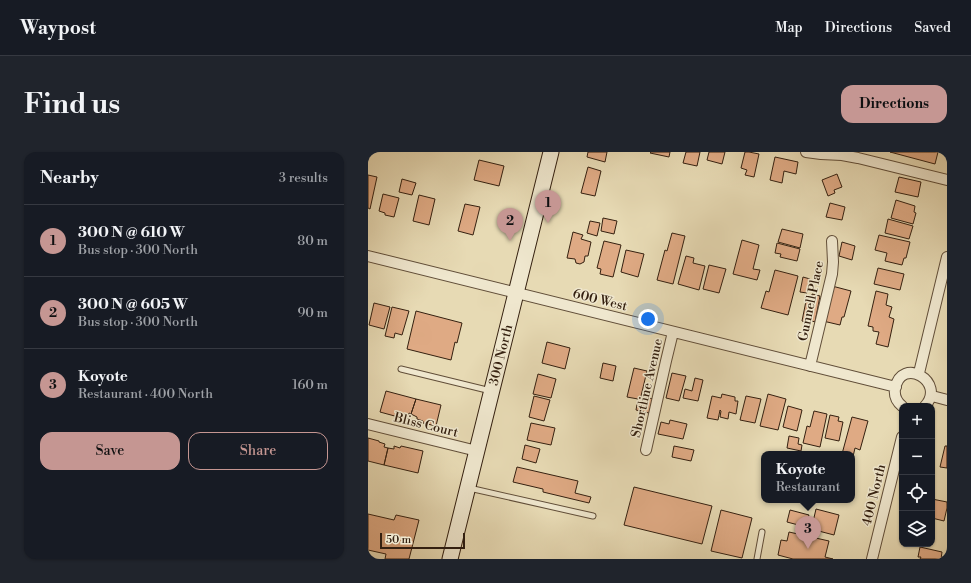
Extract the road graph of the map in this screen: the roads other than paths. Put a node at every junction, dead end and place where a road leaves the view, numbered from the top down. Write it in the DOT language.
graph roads {
  1 [pos="551,152"];
  2 [pos="806,152"];
  3 [pos="947,180"];
  4 [pos="832,241"];
  5 [pos="368,256"];
  6 [pos="947,257"];
  7 [pos="516,293"];
  8 [pos="673,332"];
  9 [pos="810,366"];
  10 [pos="401,369"];
  11 [pos="919,373"];
  12 [pos="896,387"];
  13 [pos="492,391"];
  14 [pos="932,396"];
  15 [pos="947,400"];
  16 [pos="900,403"];
  17 [pos="928,403"];
  18 [pos="368,424"];
  19 [pos="902,439"];
  20 [pos="646,450"];
  21 [pos="477,451"];
  22 [pos="468,487"];
  23 [pos="593,516"];
  24 [pos="762,532"];
  25 [pos="450,559"];
  26 [pos="757,559"];
  27 [pos="872,559"];
  1 -- 7 [label="street, 300 North"];
  2 -- 3 [label="street"];
  4 -- 9 [label="street, Gunnell Place"];
  5 -- 7 [label="street, 600 West"];
  6 -- 11 [label="street"];
  7 -- 8 [label="street, 600 West"];
  7 -- 13 [label="street, 300 North"];
  8 -- 9 [label="street, 600 West"];
  8 -- 20 [label="street, Shortline Avenue"];
  9 -- 12 [label="street, 600 West"];
  10 -- 13 [label="lane"];
  11 -- 12 [label="street"];
  11 -- 14 [label="street"];
  12 -- 16 [label="street"];
  13 -- 21 [label="street, 300 North"];
  14 -- 15 [label="street"];
  14 -- 17 [label="street"];
  18 -- 21 [label="street, Bliss Court"];
  19 -- 27 [label="street, 400 North"];
  21 -- 22 [label="street, 300 North"];
  22 -- 23 [label="lane"];
  22 -- 25 [label="street, 300 North"];
  24 -- 26 [label="lane"];
}
